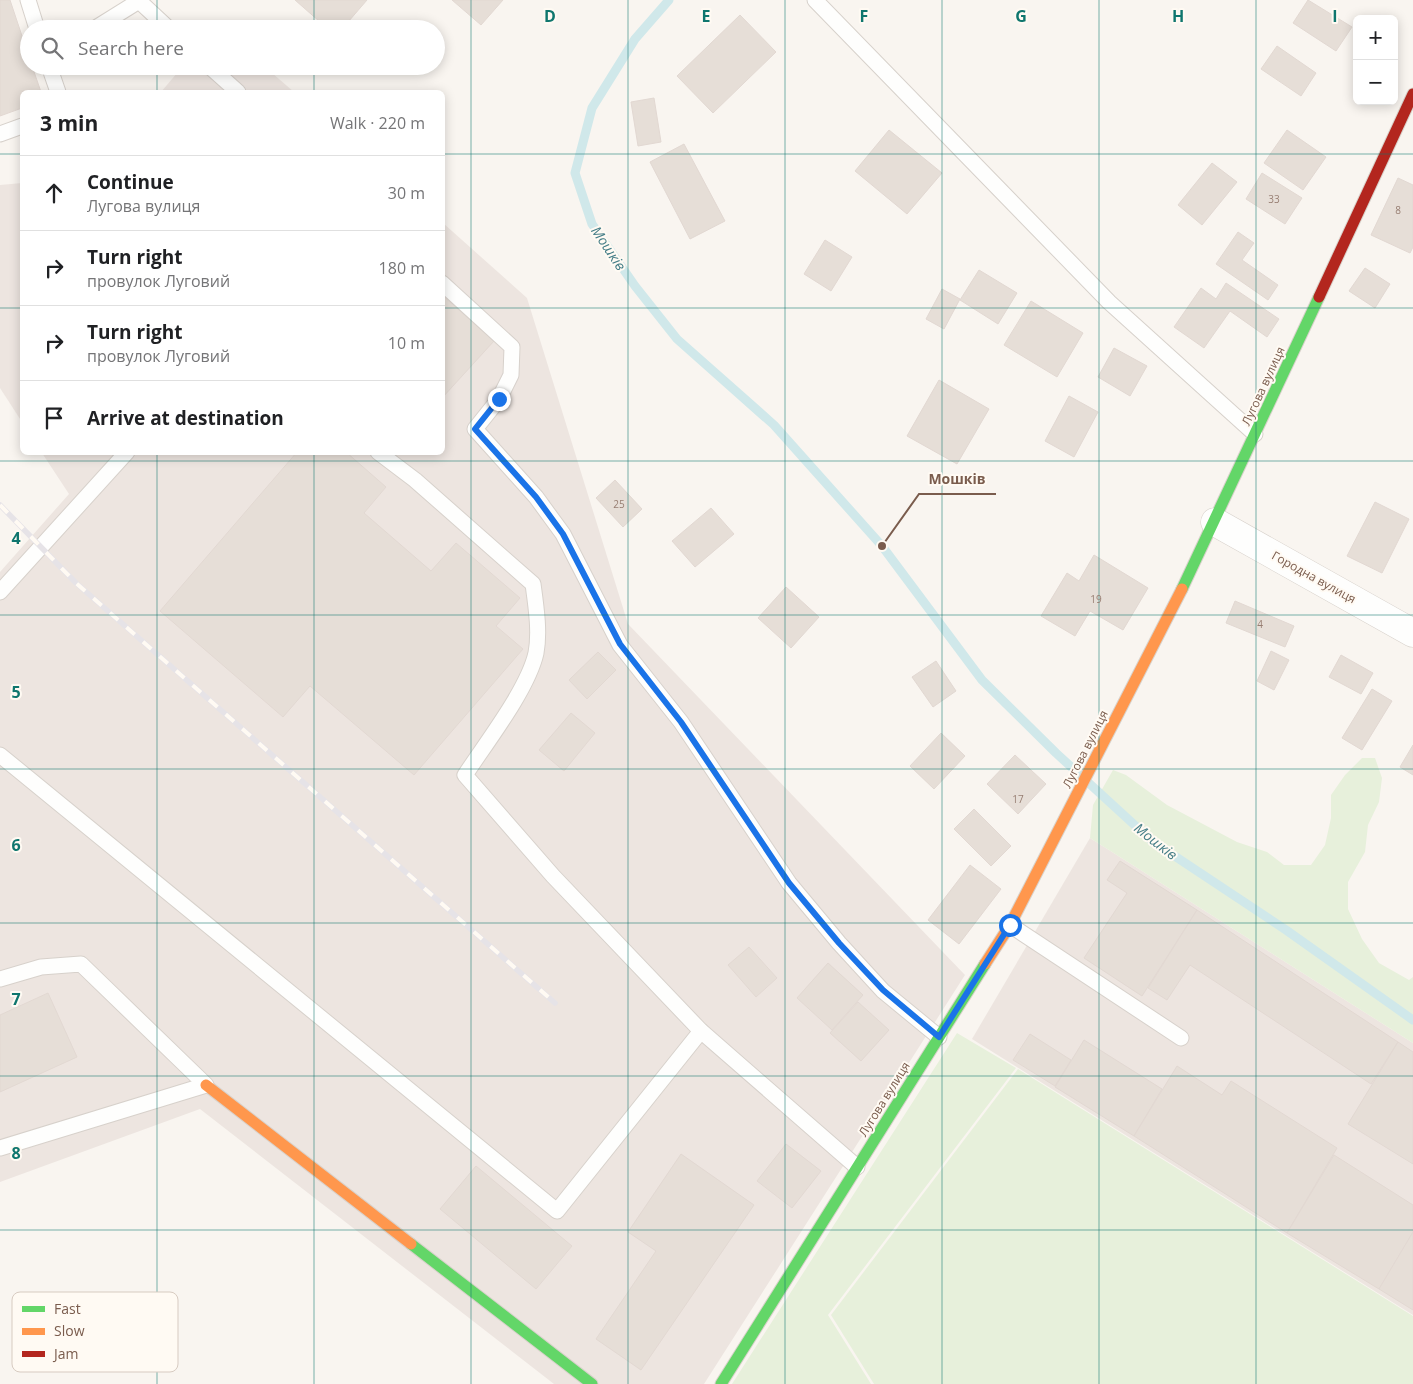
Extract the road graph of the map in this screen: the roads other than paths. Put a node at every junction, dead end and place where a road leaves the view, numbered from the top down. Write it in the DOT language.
graph roads {
  1 [pos="28,0"];
  2 [pos="815,0"];
  3 [pos="139,1"];
  4 [pos="34,20"];
  5 [pos="108,20"];
  6 [pos="159,20"];
  7 [pos="52,75"];
  8 [pos="220,75"];
  9 [pos="57,90"];
  10 [pos="236,90"];
  11 [pos="1413,94"];
  12 [pos="20,127"];
  13 [pos="0,134"];
  14 [pos="445,285"];
  15 [pos="1256,434"];
  16 [pos="124,455"];
  17 [pos="382,455"];
  18 [pos="1215,522"];
  19 [pos="0,592"];
  20 [pos="1413,632"];
  21 [pos="0,755"];
  22 [pos="1010,925"];
  23 [pos="0,979"];
  24 [pos="701,1030"];
  25 [pos="939,1037"];
  26 [pos="1181,1038"];
  27 [pos="206,1085"];
  28 [pos="0,1148"];
  29 [pos="857,1168"];
  30 [pos="592,1384"];
  31 [pos="721,1384"];
  1 -- 4 [label="lane"];
  2 -- 15 [label="lane"];
  3 -- 5 [label="lane"];
  3 -- 6 [label="lane"];
  7 -- 9 [label="lane"];
  8 -- 10 [label="lane"];
  11 -- 15 [label="street, Лугова вулиця"];
  12 -- 13 [label="lane"];
  14 -- 25 [label="lane"];
  15 -- 18 [label="street, Лугова вулиця"];
  16 -- 19 [label="lane"];
  17 -- 24 [label="lane"];
  18 -- 20 [label="street, Городна вулиця"];
  18 -- 22 [label="street, Лугова вулиця"];
  21 -- 24 [label="lane"];
  22 -- 25 [label="street, Лугова вулиця"];
  22 -- 26 [label="lane"];
  23 -- 27 [label="lane"];
  24 -- 29 [label="lane"];
  25 -- 29 [label="street, Лугова вулиця"];
  27 -- 28 [label="lane"];
  27 -- 30 [label="street"];
  29 -- 31 [label="street, Лугова вулиця"];
}
